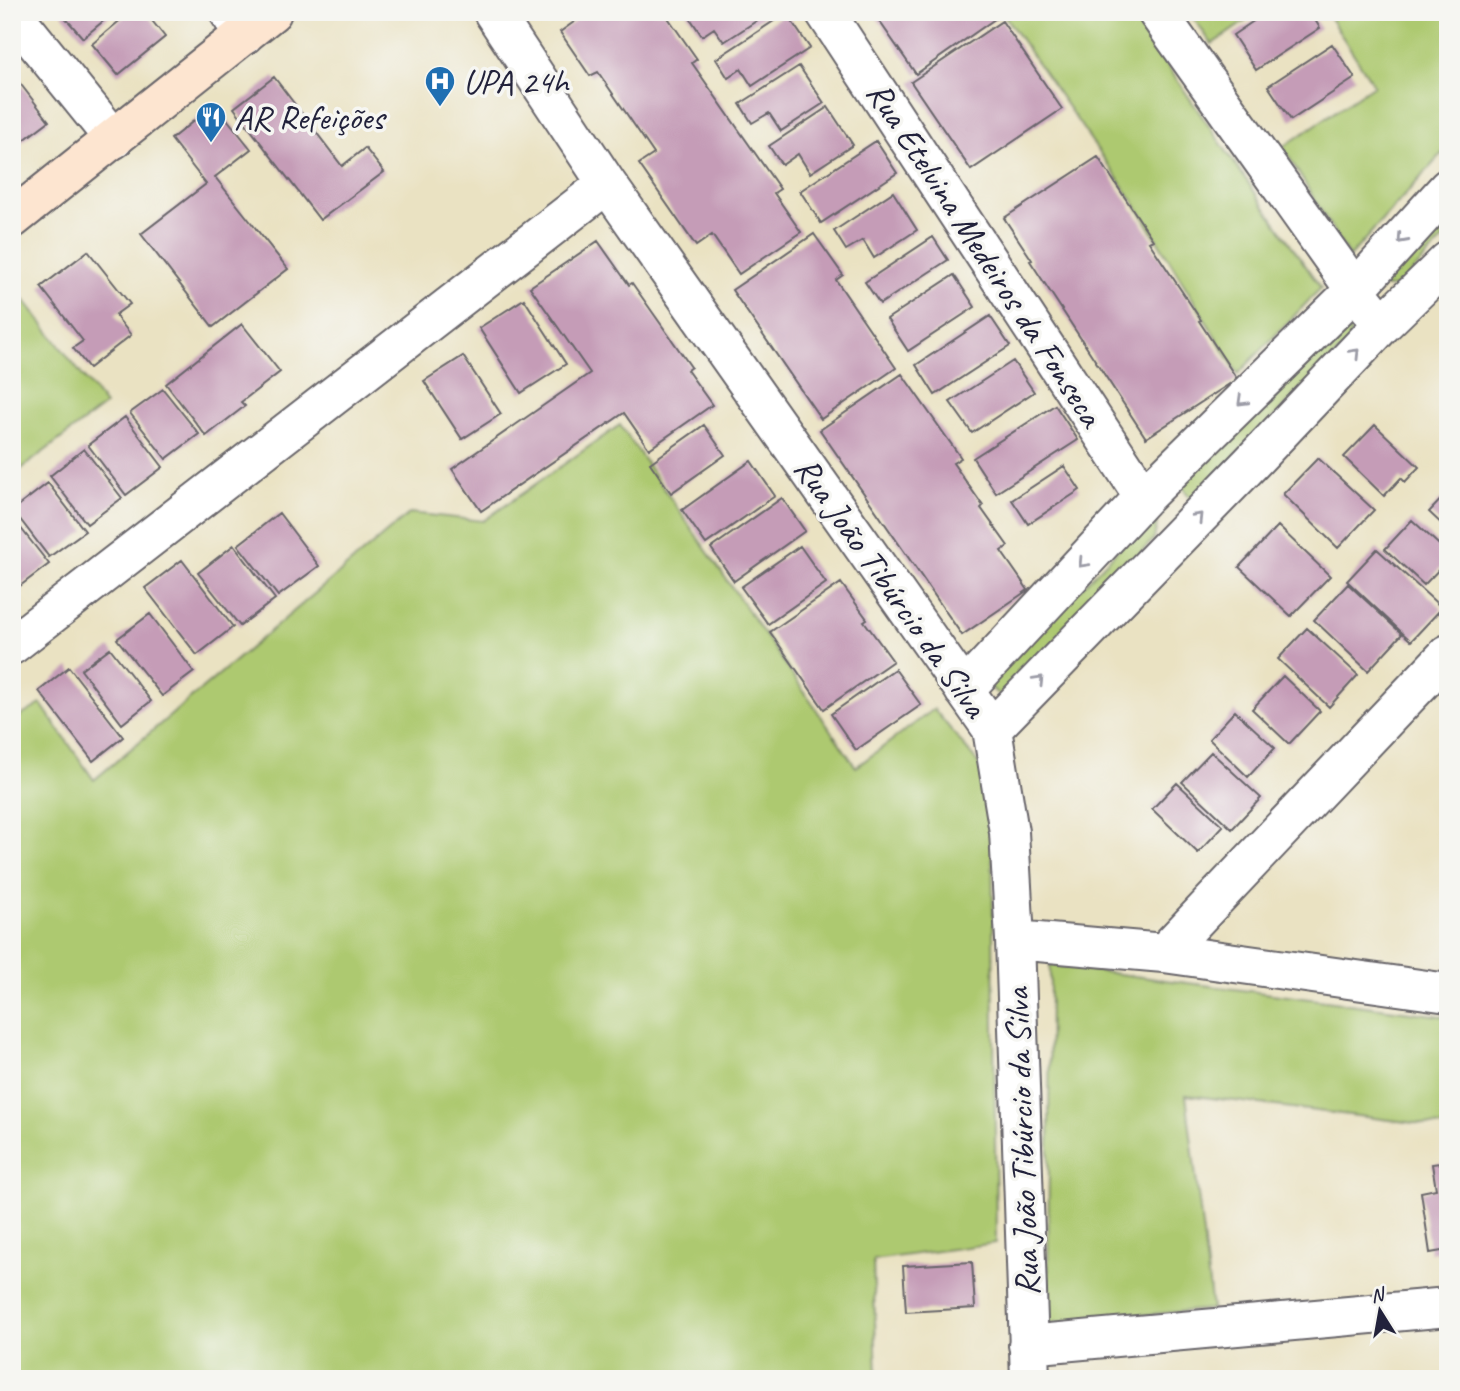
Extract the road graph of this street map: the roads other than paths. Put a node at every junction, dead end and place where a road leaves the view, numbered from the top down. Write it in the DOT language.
graph roads {
  1 [pos="494,12"];
  2 [pos="825,12"];
  3 [pos="1157,12"];
  4 [pos="12,13"];
  5 [pos="249,20"];
  6 [pos="114,139"];
  7 [pos="607,184"];
  8 [pos="1448,188"];
  9 [pos="12,219"];
  10 [pos="1448,261"];
  11 [pos="1355,290"];
  12 [pos="1382,325"];
  13 [pos="1144,497"];
  14 [pos="12,645"];
  15 [pos="1448,654"];
  16 [pos="964,690"];
  17 [pos="992,729"];
  18 [pos="1015,940"];
  19 [pos="1164,953"];
  20 [pos="1448,993"];
  21 [pos="1448,1307"];
  22 [pos="1029,1362"];
  1 -- 7 [label="street, Rua João Tibúrcio da Silva"];
  2 -- 13 [label="street, Rua Etelvina Medeiros da Fonseca"];
  3 -- 11 [label="street"];
  4 -- 6 [label="street"];
  5 -- 6 [label="main road"];
  6 -- 9 [label="main road"];
  7 -- 14 [label="street"];
  7 -- 16 [label="street, Rua João Tibúrcio da Silva"];
  8 -- 11 [label="street, one-way"];
  10 -- 12 [label="street"];
  11 -- 12 [label="street"];
  11 -- 13 [label="street, one-way"];
  17 -- 12 [label="street, one-way"];
  13 -- 16 [label="street, one-way"];
  15 -- 19 [label="street"];
  16 -- 17 [label="street, Rua João Tibúrcio da Silva"];
  17 -- 18 [label="street, Rua João Tibúrcio da Silva"];
  18 -- 19 [label="street"];
  18 -- 22 [label="street, Rua João Tibúrcio da Silva"];
  19 -- 20 [label="street"];
  21 -- 22 [label="street"];
}
